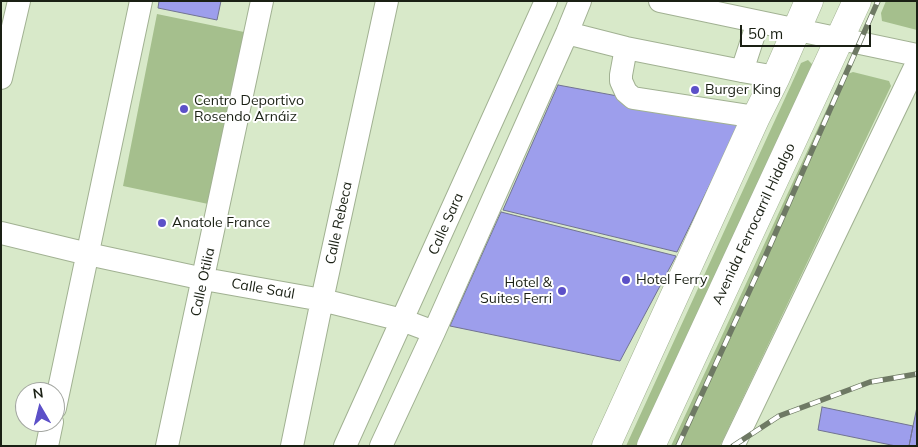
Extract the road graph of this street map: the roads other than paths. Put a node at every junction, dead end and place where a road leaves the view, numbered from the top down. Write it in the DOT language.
graph roads {
  1 [pos="19,1"];
  2 [pos="141,1"];
  3 [pos="262,1"];
  4 [pos="387,1"];
  5 [pos="546,1"];
  6 [pos="580,1"];
  7 [pos="660,1"];
  8 [pos="809,1"];
  9 [pos="857,1"];
  10 [pos="758,22"];
  11 [pos="797,30"];
  12 [pos="567,33"];
  13 [pos="840,39"];
  14 [pos="626,48"];
  15 [pos="917,55"];
  16 [pos="917,63"];
  17 [pos="742,71"];
  18 [pos="776,77"];
  19 [pos="1,78"];
  20 [pos="756,117"];
  21 [pos="1,233"];
  22 [pos="88,254"];
  23 [pos="204,279"];
  24 [pos="322,300"];
  25 [pos="402,320"];
  26 [pos="434,332"];
  27 [pos="61,382"];
  28 [pos="50,432"];
  29 [pos="47,446"];
  30 [pos="167,446"];
  31 [pos="292,446"];
  32 [pos="345,446"];
  33 [pos="381,446"];
  34 [pos="606,446"];
  35 [pos="651,446"];
  36 [pos="733,446"];
  1 -- 19 [label="street"];
  2 -- 22 [label="street"];
  3 -- 23 [label="street, Calle Otilia"];
  4 -- 24 [label="street, Calle Rebeca"];
  5 -- 25 [label="street, Calle Sara"];
  6 -- 12 [label="street"];
  7 -- 10 [label="street"];
  8 -- 11 [label="main road"];
  9 -- 13 [label="main road, Avenida Ferrocarril Hidalgo"];
  10 -- 11 [label="street"];
  10 -- 17 [label="street"];
  11 -- 13 [label="street"];
  11 -- 18 [label="main road"];
  12 -- 14 [label="street"];
  12 -- 26 [label="street"];
  13 -- 15 [label="street"];
  13 -- 35 [label="main road, Avenida Ferrocarril Hidalgo"];
  14 -- 17 [label="street"];
  14 -- 20 [label="street"];
  16 -- 36 [label="street"];
  17 -- 18 [label="street"];
  18 -- 20 [label="main road"];
  20 -- 34 [label="main road"];
  21 -- 22 [label="street, Calle Saúl"];
  22 -- 23 [label="street, Calle Saúl"];
  22 -- 27 [label="street"];
  23 -- 24 [label="street, Calle Saúl"];
  23 -- 30 [label="street, Calle Otilia"];
  24 -- 25 [label="street, Calle Saúl"];
  24 -- 31 [label="street, Calle Rebeca"];
  25 -- 26 [label="street, Calle Saúl"];
  25 -- 32 [label="street, Calle Sara"];
  26 -- 33 [label="street"];
  28 -- 29 [label="street"];
}
